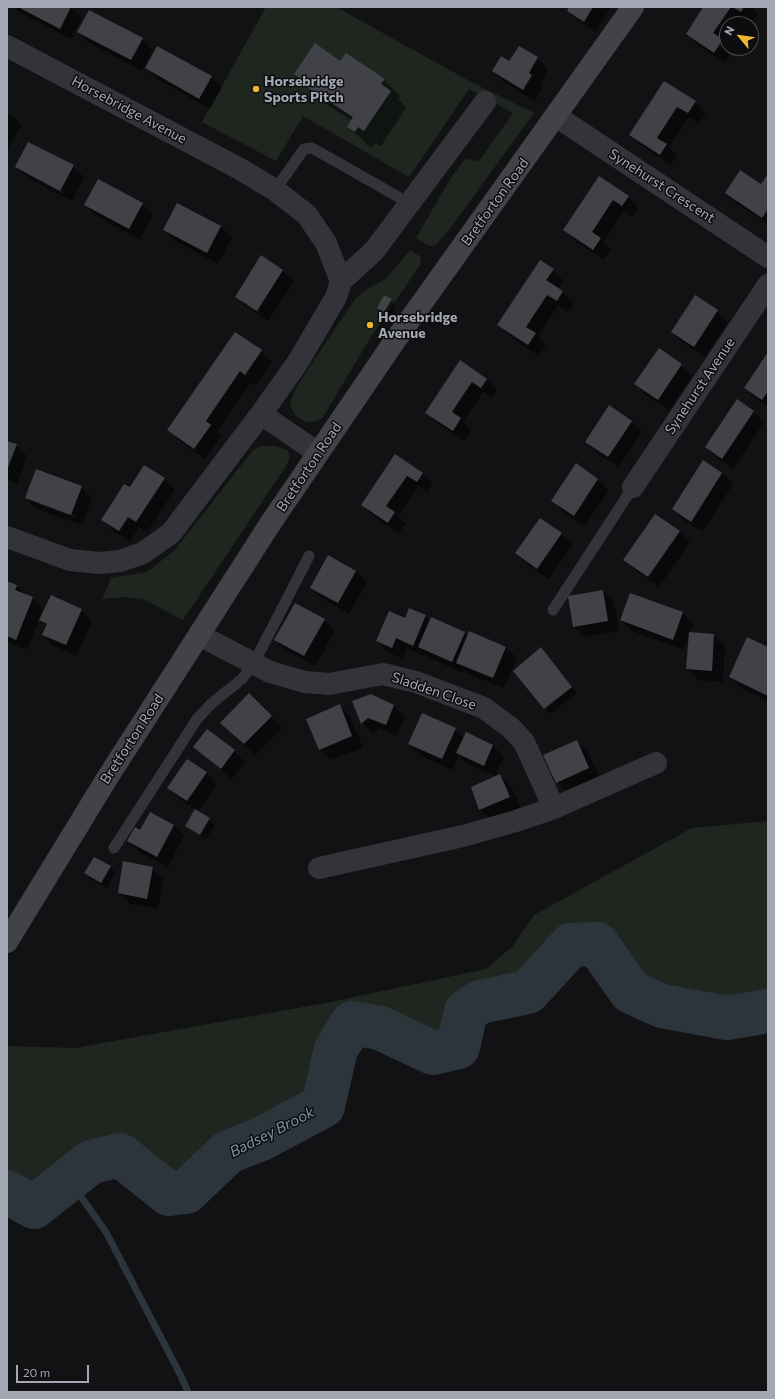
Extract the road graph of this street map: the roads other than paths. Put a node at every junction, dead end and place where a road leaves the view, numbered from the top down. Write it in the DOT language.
graph roads {
  1 [pos="633,7"];
  2 [pos="7,46"];
  3 [pos="485,102"];
  4 [pos="556,116"];
  5 [pos="275,190"];
  6 [pos="409,203"];
  7 [pos="768,256"];
  8 [pos="341,281"];
  9 [pos="768,285"];
  10 [pos="261,414"];
  11 [pos="318,453"];
  12 [pos="633,487"];
  13 [pos="7,537"];
  14 [pos="309,556"];
  15 [pos="553,610"];
  16 [pos="199,635"];
  17 [pos="254,663"];
  18 [pos="656,763"];
  19 [pos="554,808"];
  20 [pos="114,848"];
  21 [pos="319,868"];
  22 [pos="7,942"];
  1 -- 4 [label="main road, Bretforton Road"];
  2 -- 5 [label="street, Horsebridge Avenue"];
  3 -- 6 [label="street"];
  4 -- 7 [label="street, Synehurst Crescent"];
  4 -- 11 [label="main road, Bretforton Road"];
  5 -- 6 [label="lane"];
  5 -- 8 [label="street, Horsebridge Avenue"];
  6 -- 8 [label="street"];
  8 -- 10 [label="street"];
  9 -- 12 [label="street, Synehurst Avenue"];
  10 -- 11 [label="street"];
  10 -- 13 [label="street"];
  11 -- 16 [label="main road, Bretforton Road"];
  12 -- 15 [label="lane"];
  14 -- 17 [label="lane"];
  16 -- 17 [label="street, Sladden Close"];
  16 -- 22 [label="main road, Bretforton Road"];
  17 -- 19 [label="street, Sladden Close"];
  17 -- 20 [label="lane"];
  18 -- 19 [label="street"];
  19 -- 21 [label="street"];
}
